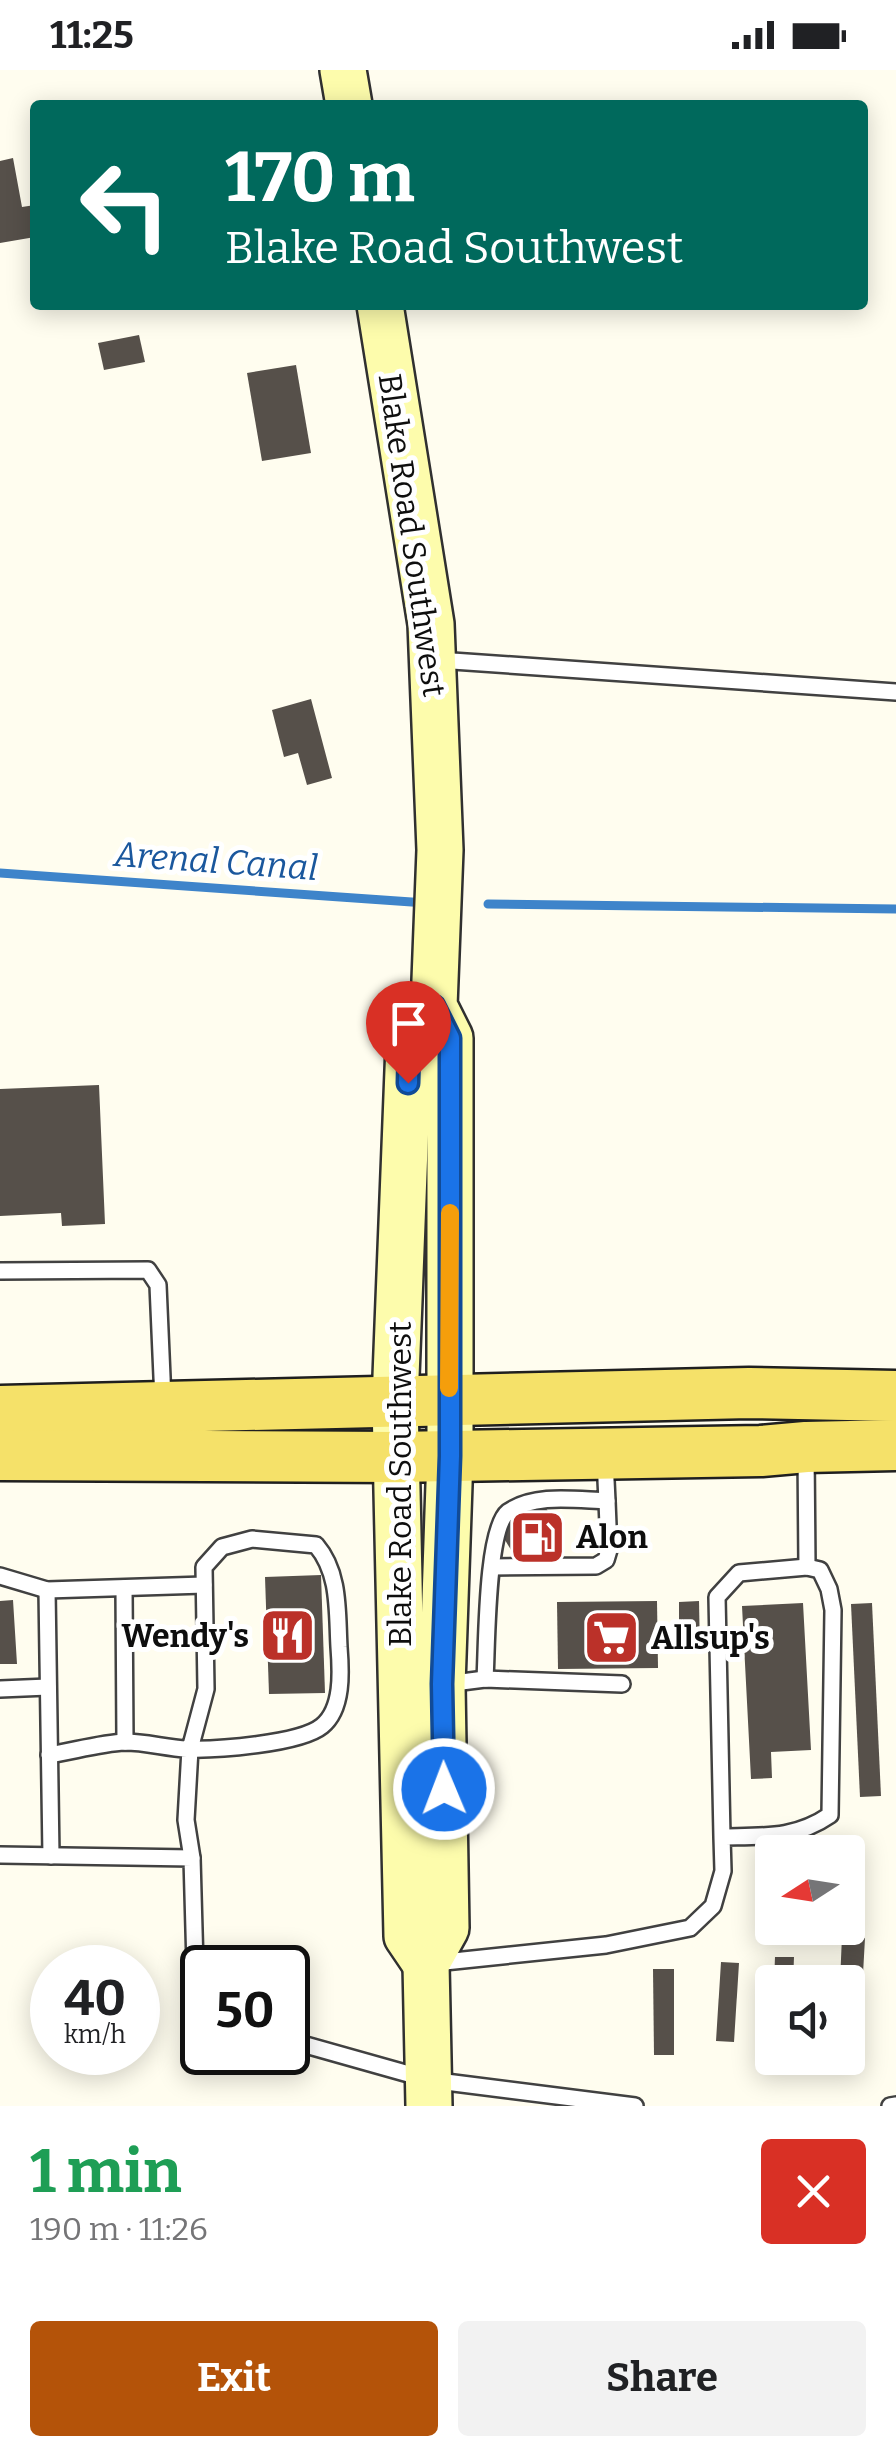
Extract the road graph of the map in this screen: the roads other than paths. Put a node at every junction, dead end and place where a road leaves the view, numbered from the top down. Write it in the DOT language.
graph roads {
  1 [pos="343,70"];
  2 [pos="347,100"];
  3 [pos="381,310"];
  4 [pos="434,659"];
  5 [pos="896,692"];
  6 [pos="434,1006"];
  7 [pos="0,1270"];
  8 [pos="896,1396"];
  9 [pos="449,1400"];
  10 [pos="395,1402"];
  11 [pos="163,1408"];
  12 [pos="0,1411"];
  13 [pos="896,1445"];
  14 [pos="806,1447"];
  15 [pos="605,1452"];
  16 [pos="0,1454"];
  17 [pos="450,1456"];
  18 [pos="396,1457"];
  19 [pos="607,1501"];
  20 [pos="806,1567"];
  21 [pos="492,1568"];
  22 [pos="0,1576"];
  23 [pos="204,1585"];
  24 [pos="124,1588"];
  25 [pos="48,1590"];
  26 [pos="464,1682"];
  27 [pos="622,1684"];
  28 [pos="48,1688"];
  29 [pos="0,1689"];
  30 [pos="124,1742"];
  31 [pos="190,1749"];
  32 [pos="50,1755"];
  33 [pos="722,1837"];
  34 [pos="0,1855"];
  35 [pos="51,1856"];
  36 [pos="192,1858"];
  37 [pos="194,1945"];
  38 [pos="426,1964"];
  39 [pos="310,2048"];
  40 [pos="429,2093"];
  41 [pos="635,2106"];
  1 -- 2 [label="street"];
  3 -- 4 [label="street, Blake Road Southwest"];
  4 -- 5 [label="lane"];
  4 -- 6 [label="street, Blake Road Southwest"];
  6 -- 9 [label="street, Blake Road Southwest"];
  6 -- 10 [label="street, Blake Road Southwest"];
  7 -- 11 [label="lane"];
  8 -- 9 [label="main road"];
  9 -- 10 [label="main road"];
  9 -- 17 [label="street, Blake Road Southwest"];
  10 -- 11 [label="main road"];
  10 -- 18 [label="street, Blake Road Southwest"];
  11 -- 12 [label="main road"];
  13 -- 14 [label="main road"];
  14 -- 15 [label="main road"];
  14 -- 20 [label="lane"];
  15 -- 17 [label="main road"];
  15 -- 19 [label="lane"];
  16 -- 18 [label="main road"];
  17 -- 18 [label="main road"];
  17 -- 26 [label="street, Blake Road Southwest"];
  18 -- 38 [label="street, Blake Road Southwest"];
  19 -- 21 [label="lane"];
  19 -- 21 [label="lane"];
  20 -- 33 [label="lane"];
  20 -- 33 [label="lane"];
  21 -- 26 [label="lane"];
  22 -- 25 [label="lane"];
  23 -- 24 [label="lane"];
  23 -- 31 [label="lane"];
  23 -- 31 [label="lane"];
  24 -- 25 [label="lane"];
  24 -- 30 [label="lane"];
  25 -- 28 [label="lane"];
  26 -- 27 [label="lane"];
  26 -- 38 [label="street, Blake Road Southwest"];
  28 -- 29 [label="lane"];
  28 -- 32 [label="lane"];
  30 -- 31 [label="lane"];
  30 -- 32 [label="lane"];
  31 -- 36 [label="lane"];
  32 -- 35 [label="lane"];
  33 -- 38 [label="lane"];
  34 -- 35 [label="lane"];
  35 -- 36 [label="lane"];
  36 -- 37 [label="lane"];
  38 -- 40 [label="street, Blake Road Southwest"];
  39 -- 40 [label="lane"];
  40 -- 41 [label="lane"];
}
